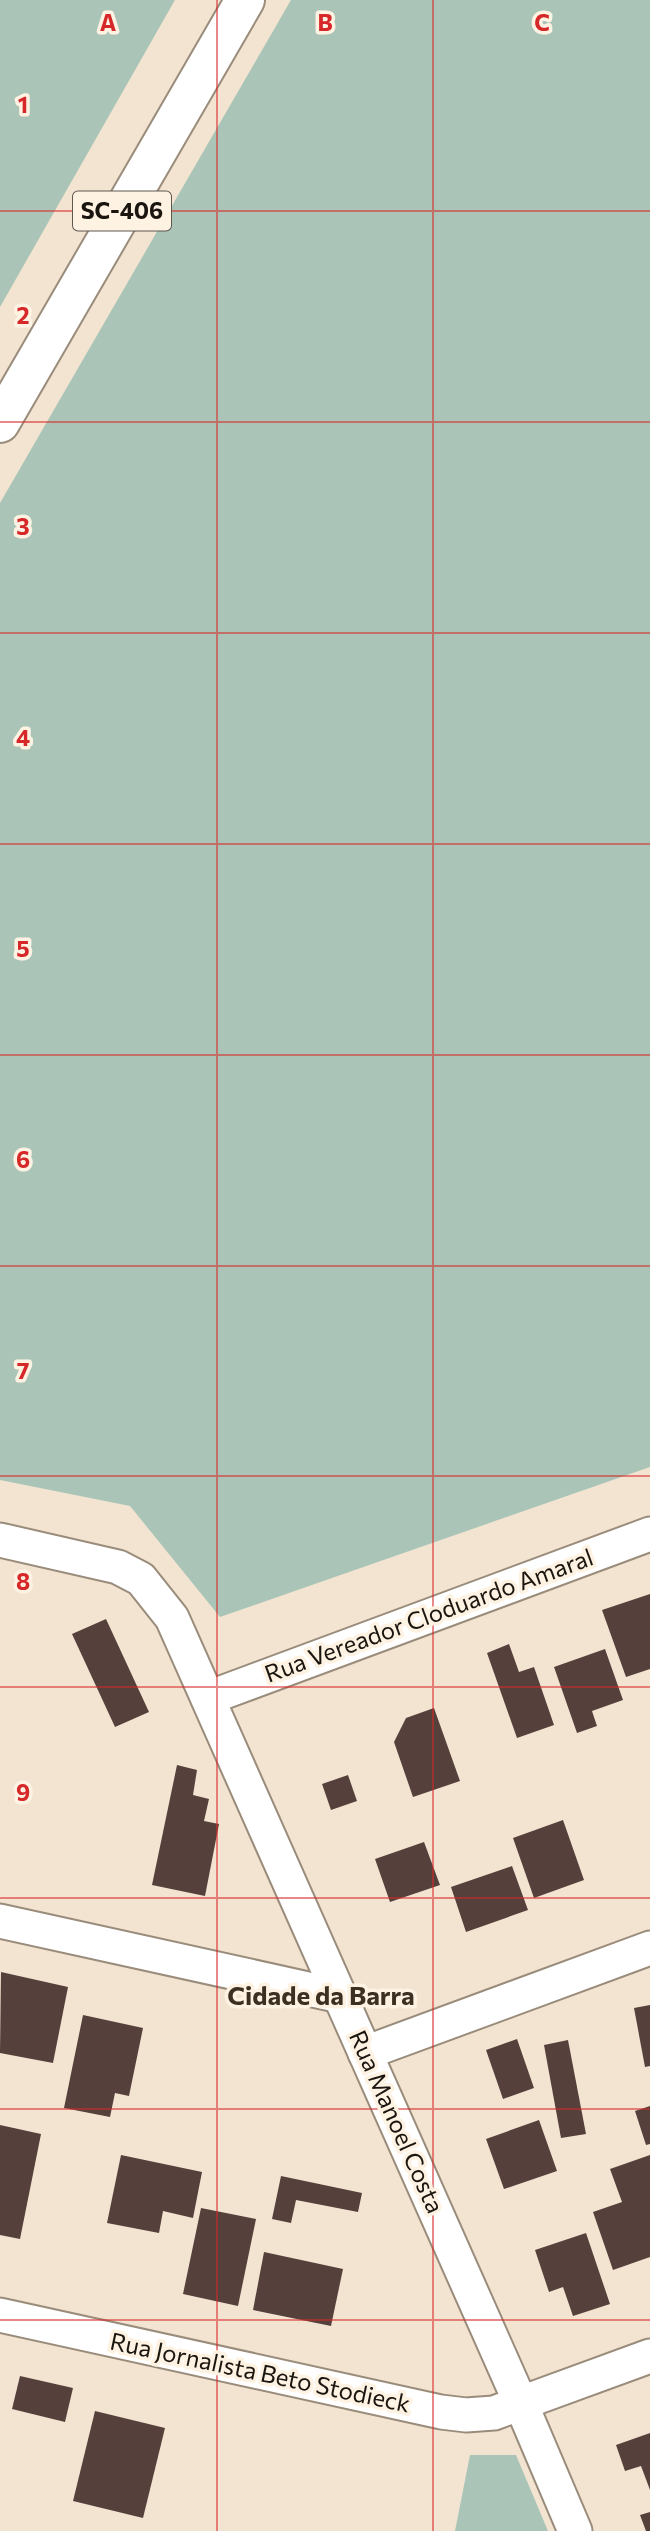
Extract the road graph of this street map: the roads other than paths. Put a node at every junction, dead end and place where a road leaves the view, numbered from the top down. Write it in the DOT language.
graph roads {
  1 [pos="244,0"];
  2 [pos="0,423"];
  3 [pos="650,1534"];
  4 [pos="0,1540"];
  5 [pos="208,1698"];
  6 [pos="0,1921"];
  7 [pos="650,1948"];
  8 [pos="340,1996"];
  9 [pos="365,2053"];
  10 [pos="0,2315"];
  11 [pos="650,2356"];
  12 [pos="521,2404"];
  13 [pos="575,2531"];
  1 -- 2 [label="main road, SC-406"];
  3 -- 5 [label="street, Rua Vereador Cloduardo Amaral"];
  4 -- 5 [label="street, Rua Manoel Costa"];
  5 -- 8 [label="street, Rua Manoel Costa"];
  6 -- 8 [label="street"];
  7 -- 9 [label="street"];
  8 -- 9 [label="street, Rua Manoel Costa"];
  9 -- 12 [label="street, Rua Manoel Costa"];
  10 -- 12 [label="street, Rua Jornalista Beto Stodieck"];
  11 -- 12 [label="street, Rua Jornalista Beto Stodieck"];
  12 -- 13 [label="street, Rua Manoel Costa"];
}
